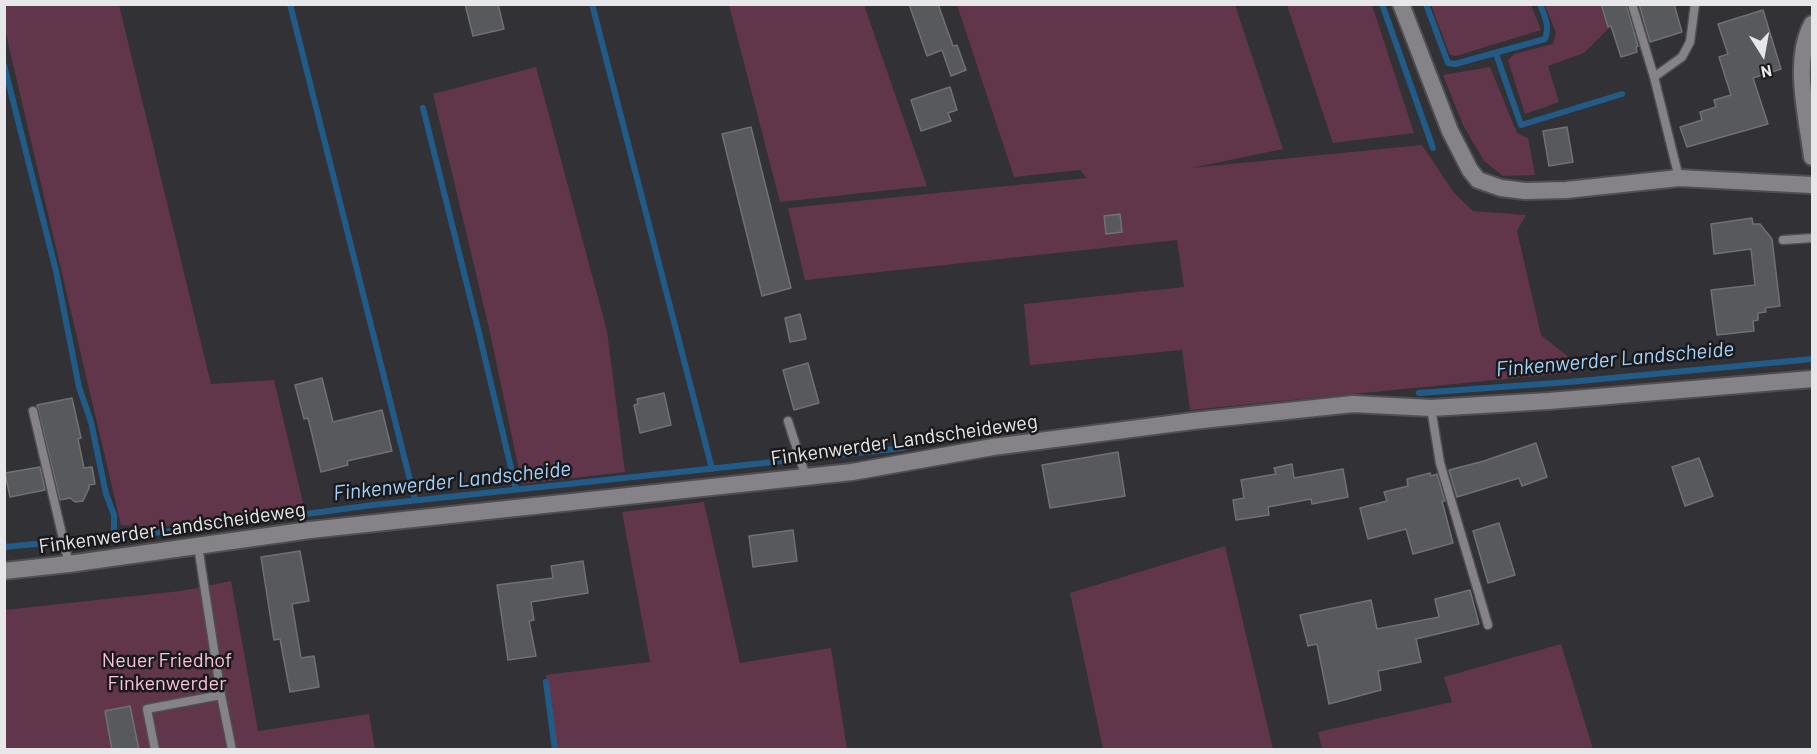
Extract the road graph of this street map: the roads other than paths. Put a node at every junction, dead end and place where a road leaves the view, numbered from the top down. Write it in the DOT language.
graph roads {
  1 [pos="1401,4"];
  2 [pos="1632,4"];
  3 [pos="1695,4"];
  4 [pos="1812,24"];
  5 [pos="1654,77"];
  6 [pos="1812,157"];
  7 [pos="1679,178"];
  8 [pos="1812,185"];
  9 [pos="1812,238"];
  10 [pos="1783,240"];
  11 [pos="1812,379"];
  12 [pos="1431,408"];
  13 [pos="33,411"];
  14 [pos="788,420"];
  15 [pos="805,473"];
  16 [pos="198,546"];
  17 [pos="69,564"];
  18 [pos="4,571"];
  19 [pos="1488,625"];
  20 [pos="221,695"];
  21 [pos="155,750"];
  22 [pos="232,750"];
  1 -- 7 [label="street"];
  2 -- 5 [label="lane"];
  3 -- 5 [label="lane"];
  4 -- 6 [label="street"];
  5 -- 7 [label="lane"];
  7 -- 8 [label="street"];
  9 -- 10 [label="lane"];
  11 -- 12 [label="street, Finkenwerder Landscheideweg"];
  12 -- 15 [label="street, Finkenwerder Landscheideweg"];
  12 -- 19 [label="lane"];
  13 -- 17 [label="lane"];
  14 -- 15 [label="lane"];
  15 -- 16 [label="street, Finkenwerder Landscheideweg"];
  16 -- 17 [label="street, Finkenwerder Landscheideweg"];
  16 -- 20 [label="lane"];
  17 -- 18 [label="street, Finkenwerder Landscheideweg"];
  20 -- 21 [label="lane"];
  20 -- 22 [label="lane"];
}
